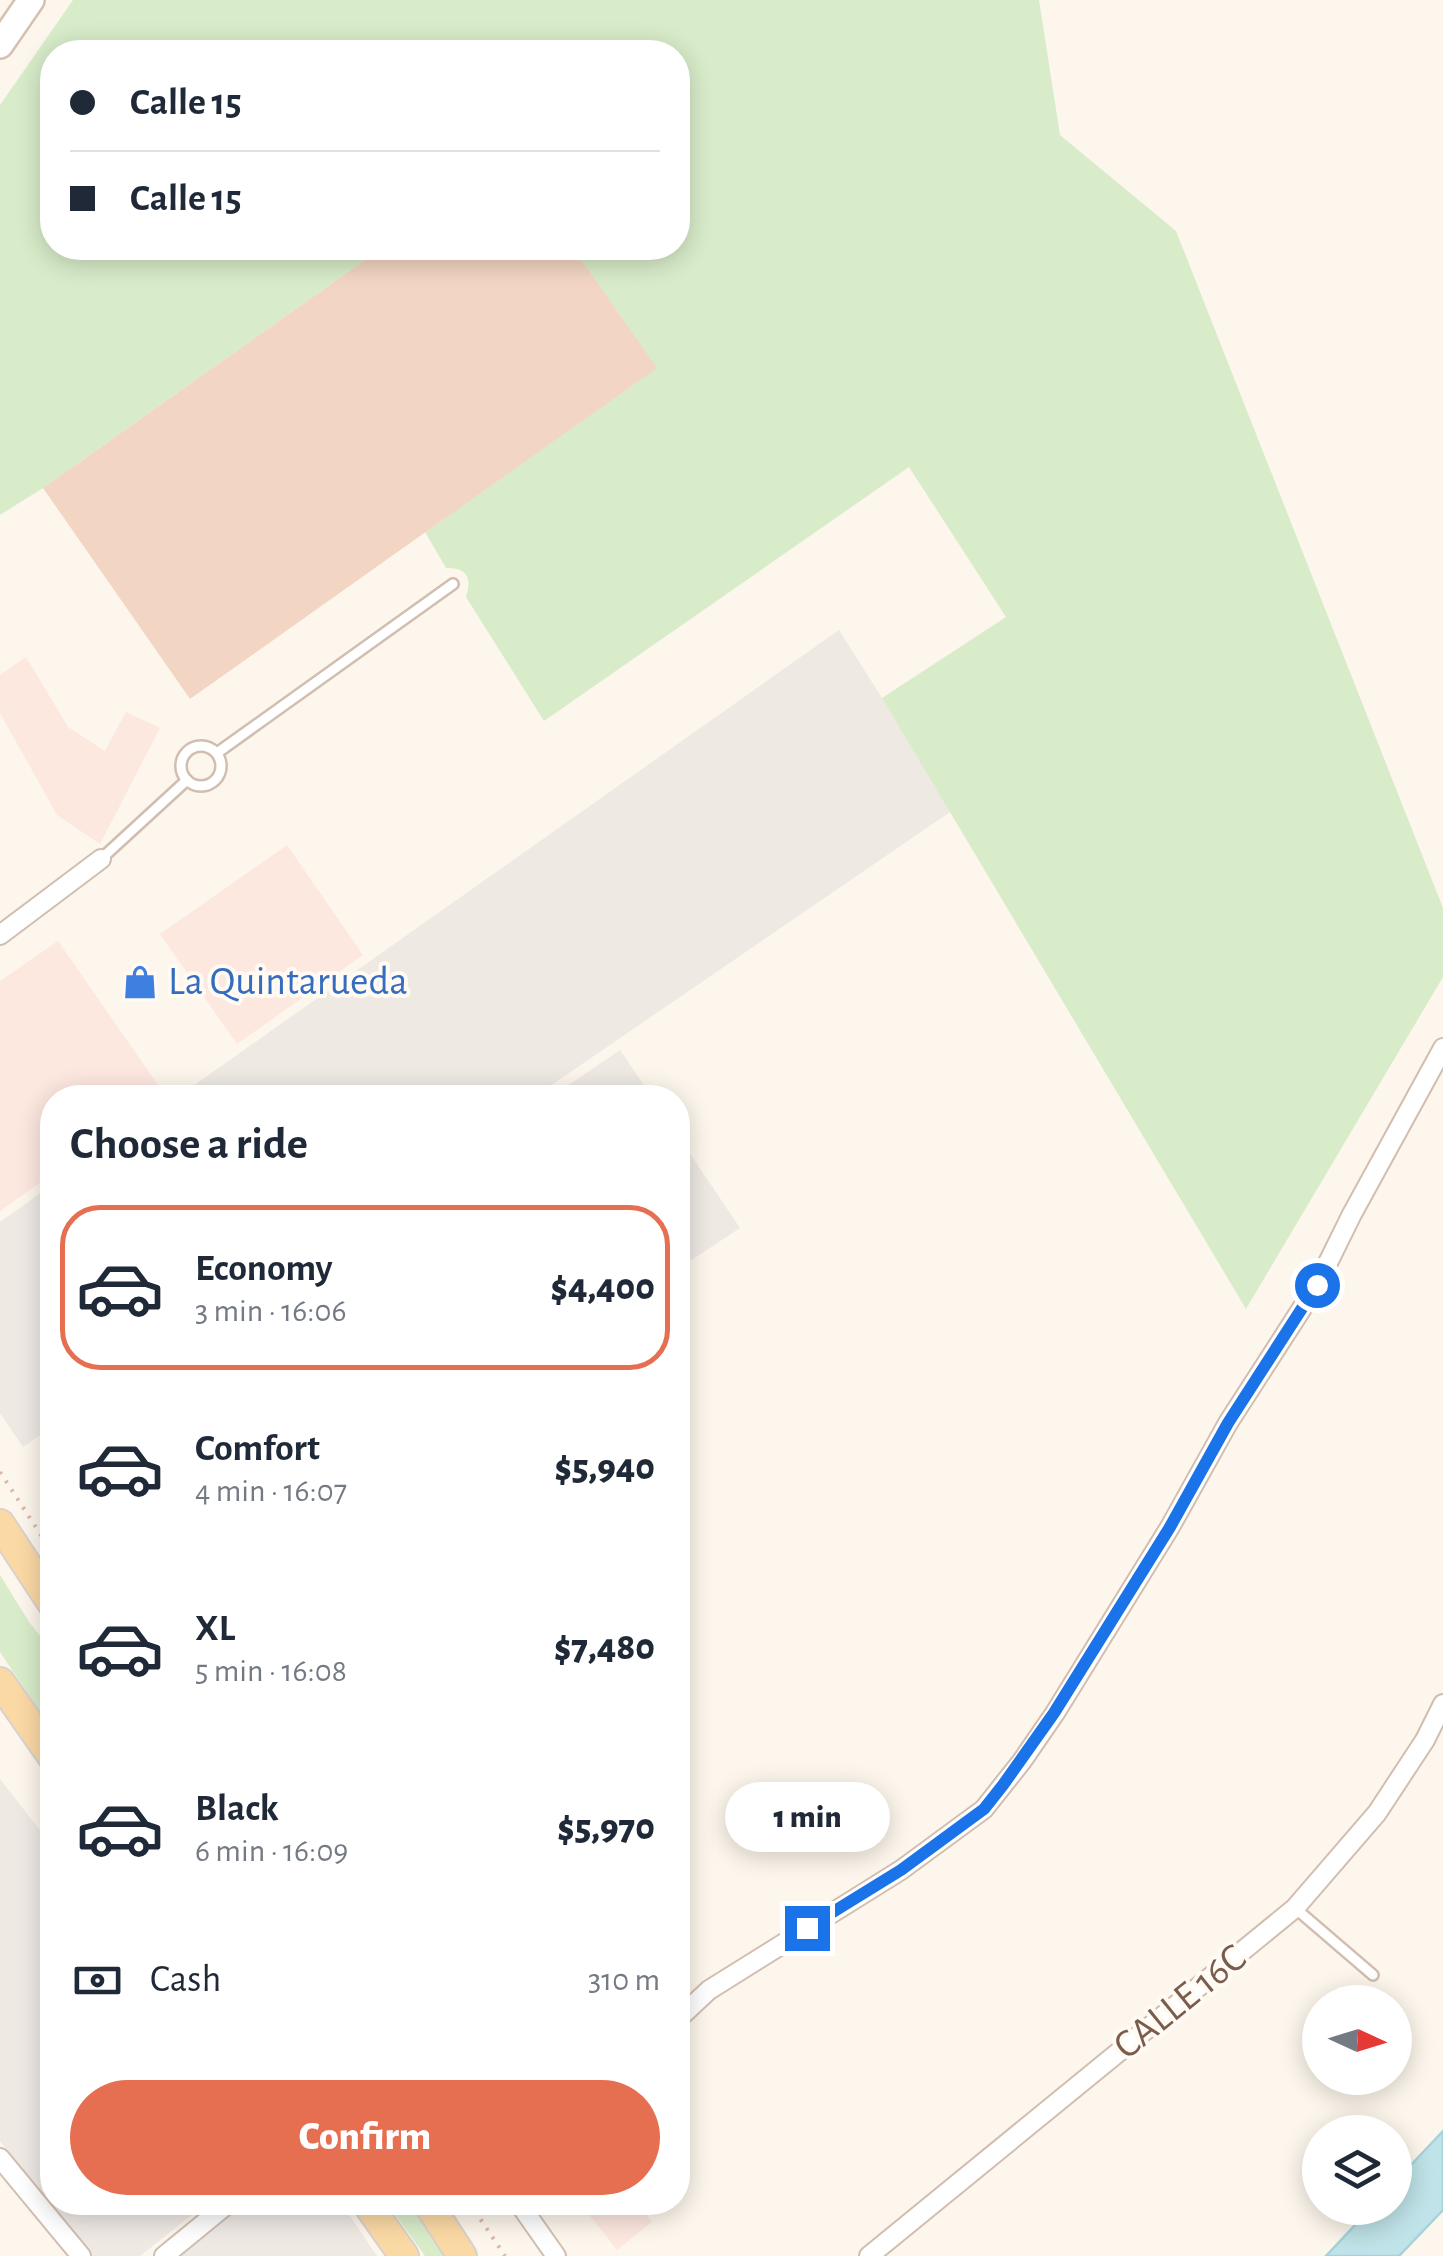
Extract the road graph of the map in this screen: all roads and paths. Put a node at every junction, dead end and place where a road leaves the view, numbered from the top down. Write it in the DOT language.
graph roads {
  1 [pos="30,0"];
  2 [pos="0,45"];
  3 [pos="453,584"];
  4 [pos="216,753"];
  5 [pos="187,780"];
  6 [pos="101,859"];
  7 [pos="0,935"];
  8 [pos="1443,1048"];
  9 [pos="0,1472"];
  10 [pos="3,1532"];
  11 [pos="40,1534"];
  12 [pos="40,1586"];
  13 [pos="0,1682"];
  14 [pos="1443,1704"];
  15 [pos="40,1739"];
  16 [pos="1296,1908"];
  17 [pos="1372,1975"];
  18 [pos="690,2008"];
  19 [pos="0,2158"];
  20 [pos="40,2207"];
  21 [pos="47,2215"];
  22 [pos="214,2215"];
  23 [pos="375,2215"];
  24 [pos="435,2215"];
  25 [pos="479,2215"];
  26 [pos="527,2215"];
  27 [pos="874,2254"];
  28 [pos="80,2256"];
  29 [pos="164,2256"];
  30 [pos="404,2256"];
  31 [pos="462,2256"];
  32 [pos="506,2256"];
  33 [pos="556,2256"];
  1 -- 2 [label="main road"];
  3 -- 4 [label="lane"];
  4 -- 5 [label="lane"];
  4 -- 5 [label="lane"];
  5 -- 6 [label="lane"];
  6 -- 7 [label="street"];
  8 -- 18 [label="street"];
  9 -- 11 [label="path"];
  10 -- 12 [label="main road"];
  13 -- 15 [label="main road"];
  14 -- 16 [label="street, CALLE 16C"];
  16 -- 17 [label="lane"];
  16 -- 27 [label="street, CALLE 16C"];
  19 -- 20 [label="street"];
  21 -- 28 [label="street"];
  22 -- 29 [label="street"];
  23 -- 30 [label="main road"];
  24 -- 31 [label="main road"];
  25 -- 32 [label="path"];
  26 -- 33 [label="street"];
}
